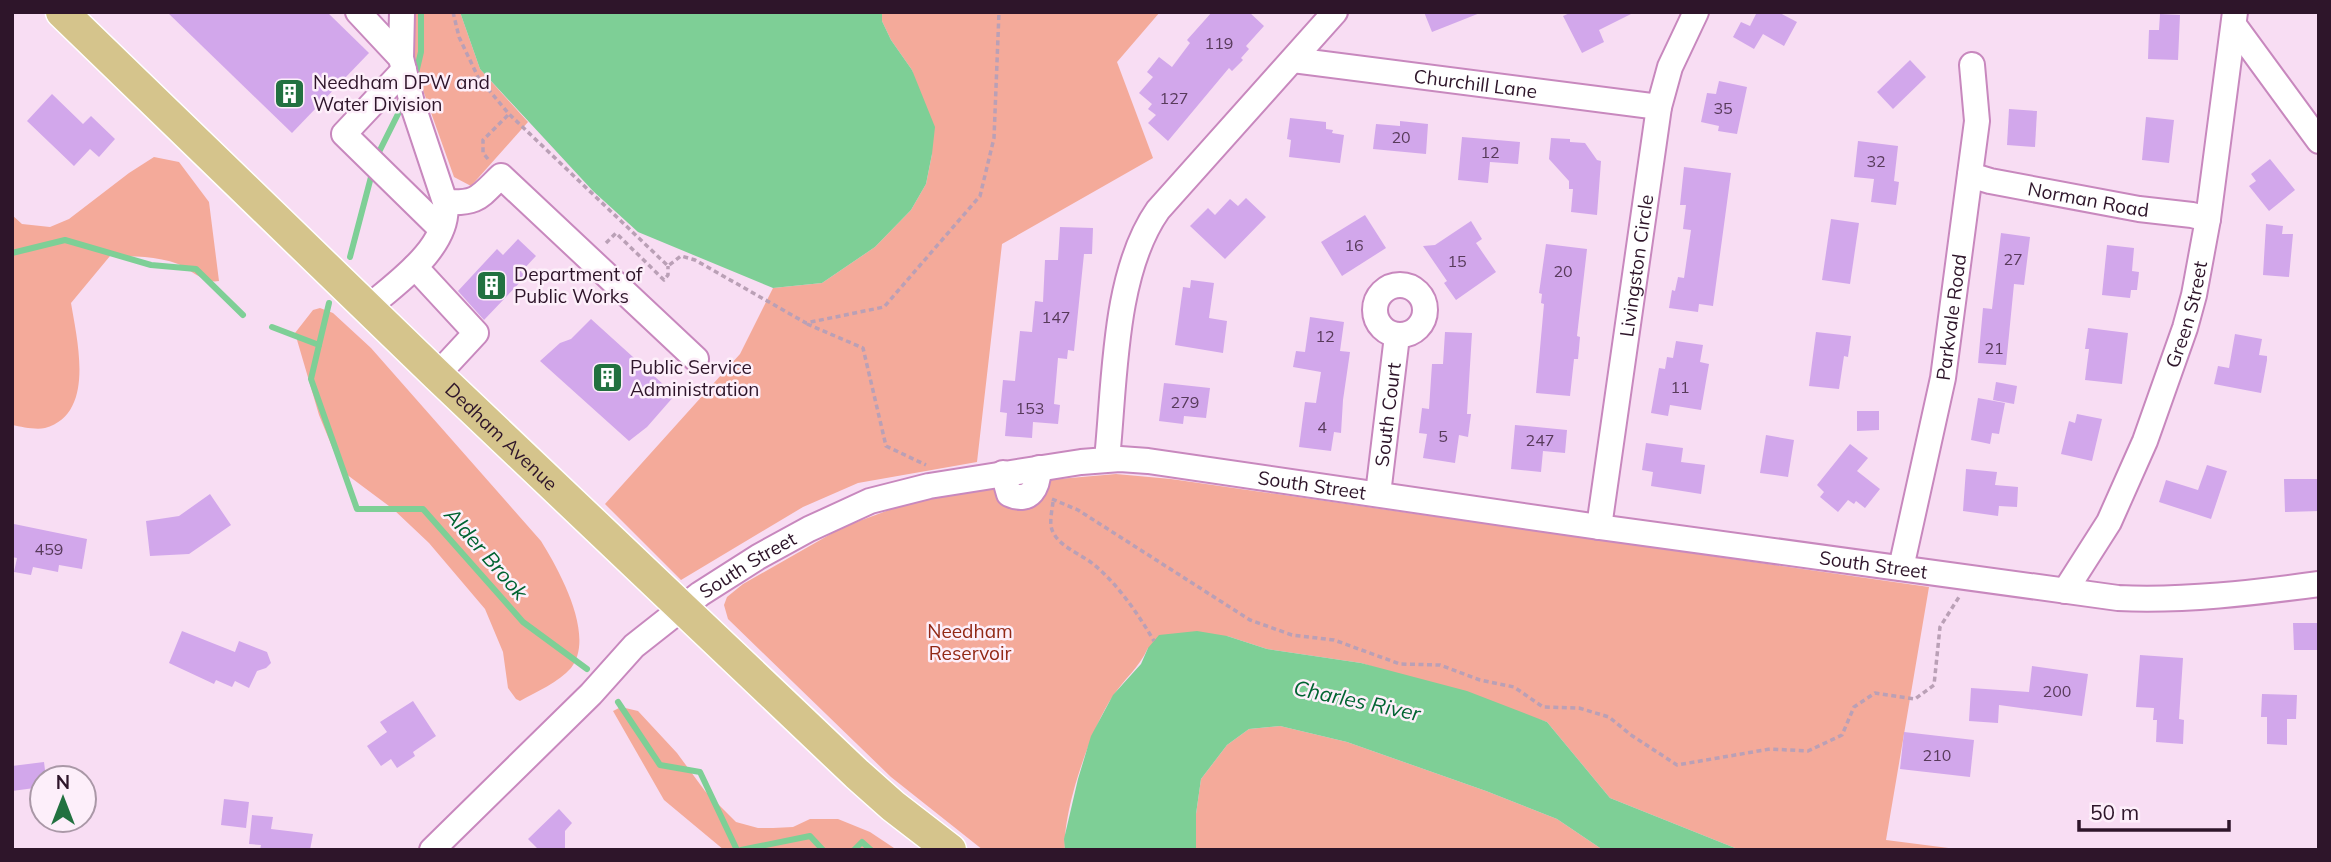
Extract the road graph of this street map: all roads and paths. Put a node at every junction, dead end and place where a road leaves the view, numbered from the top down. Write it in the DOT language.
graph roads {
  1 [pos="62,12"];
  2 [pos="358,12"];
  3 [pos="402,12"];
  4 [pos="453,12"];
  5 [pos="999,12"];
  6 [pos="1335,12"];
  7 [pos="1696,12"];
  8 [pos="2235,18"];
  9 [pos="1293,60"];
  10 [pos="402,64"];
  11 [pos="1972,65"];
  12 [pos="1659,107"];
  13 [pos="509,114"];
  14 [pos="2319,141"];
  15 [pos="1970,174"];
  16 [pos="501,176"];
  17 [pos="445,202"];
  18 [pos="2208,219"];
  19 [pos="441,229"];
  20 [pos="590,260"];
  21 [pos="668,266"];
  22 [pos="415,267"];
  23 [pos="367,308"];
  24 [pos="806,323"];
  25 [pos="1397,336"];
  26 [pos="696,359"];
  27 [pos="437,375"];
  28 [pos="1107,459"];
  29 [pos="1039,468"];
  30 [pos="1003,473"];
  31 [pos="960,480"];
  32 [pos="1377,494"];
  33 [pos="1044,496"];
  34 [pos="1599,527"];
  35 [pos="1901,568"];
  36 [pos="1983,580"];
  37 [pos="2319,584"];
  38 [pos="2065,591"];
  39 [pos="682,607"];
  40 [pos="1154,641"];
  41 [pos="439,848"];
  42 [pos="950,850"];
  1 -- 23 [label="main road, Dedham Avenue"];
  2 -- 10 [label="street"];
  3 -- 10 [label="street"];
  4 -- 13 [label="path"];
  5 -- 24 [label="path"];
  6 -- 9 [label="street"];
  7 -- 12 [label="street, Livingston Circle"];
  8 -- 14 [label="street"];
  8 -- 18 [label="street, Green Street"];
  9 -- 12 [label="street, Churchill Lane"];
  9 -- 28 [label="street"];
  10 -- 17 [label="street"];
  10 -- 19 [label="street"];
  11 -- 15 [label="street, Parkvale Road"];
  12 -- 34 [label="street, Livingston Circle"];
  13 -- 16 [label="path"];
  13 -- 21 [label="path"];
  15 -- 18 [label="street, Norman Road"];
  15 -- 35 [label="street, Parkvale Road"];
  16 -- 17 [label="street"];
  16 -- 20 [label="street"];
  17 -- 19 [label="street"];
  18 -- 38 [label="street, Green Street"];
  19 -- 22 [label="street"];
  20 -- 21 [label="path"];
  20 -- 26 [label="street"];
  21 -- 24 [label="path"];
  22 -- 23 [label="street"];
  22 -- 27 [label="street"];
  23 -- 27 [label="main road, Dedham Avenue"];
  24 -- 31 [label="path"];
  25 -- 32 [label="street, South Court"];
  27 -- 39 [label="main road, Dedham Avenue"];
  28 -- 29 [label="street, South Street"];
  28 -- 32 [label="street, South Street"];
  29 -- 30 [label="street, South Street"];
  29 -- 33 [label="street"];
  30 -- 31 [label="street, South Street"];
  30 -- 33 [label="street"];
  31 -- 39 [label="street, South Street"];
  32 -- 34 [label="street, South Street"];
  33 -- 36 [label="path"];
  33 -- 40 [label="path"];
  34 -- 35 [label="street, South Street"];
  35 -- 36 [label="street, South Street"];
  36 -- 38 [label="street, South Street"];
  37 -- 38 [label="street, South Street"];
  39 -- 41 [label="street, South Street"];
  39 -- 42 [label="main road, Dedham Avenue"];
}
